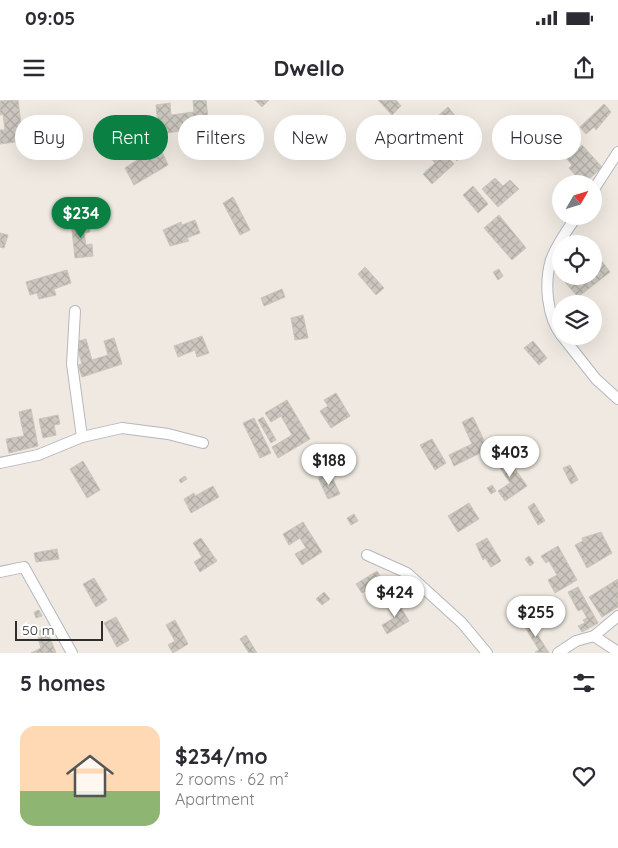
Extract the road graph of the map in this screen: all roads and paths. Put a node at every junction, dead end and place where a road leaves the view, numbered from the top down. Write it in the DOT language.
graph roads {
  1 [pos="618,152"];
  2 [pos="602,177"];
  3 [pos="572,225"];
  4 [pos="75,311"];
  5 [pos="552,324"];
  6 [pos="570,345"];
  7 [pos="618,399"];
  8 [pos="82,437"];
  9 [pos="203,443"];
  10 [pos="0,464"];
  11 [pos="367,555"];
  12 [pos="0,572"];
  13 [pos="618,616"];
  14 [pos="594,636"];
  15 [pos="618,652"];
  16 [pos="72,653"];
  17 [pos="488,653"];
  18 [pos="558,653"];
  1 -- 2 [label="street"];
  3 -- 5 [label="street"];
  4 -- 8 [label="street"];
  6 -- 7 [label="street"];
  8 -- 9 [label="street"];
  8 -- 10 [label="street"];
  11 -- 17 [label="street"];
  12 -- 16 [label="street"];
  13 -- 14 [label="street"];
  14 -- 15 [label="street"];
  14 -- 18 [label="street"];
}
